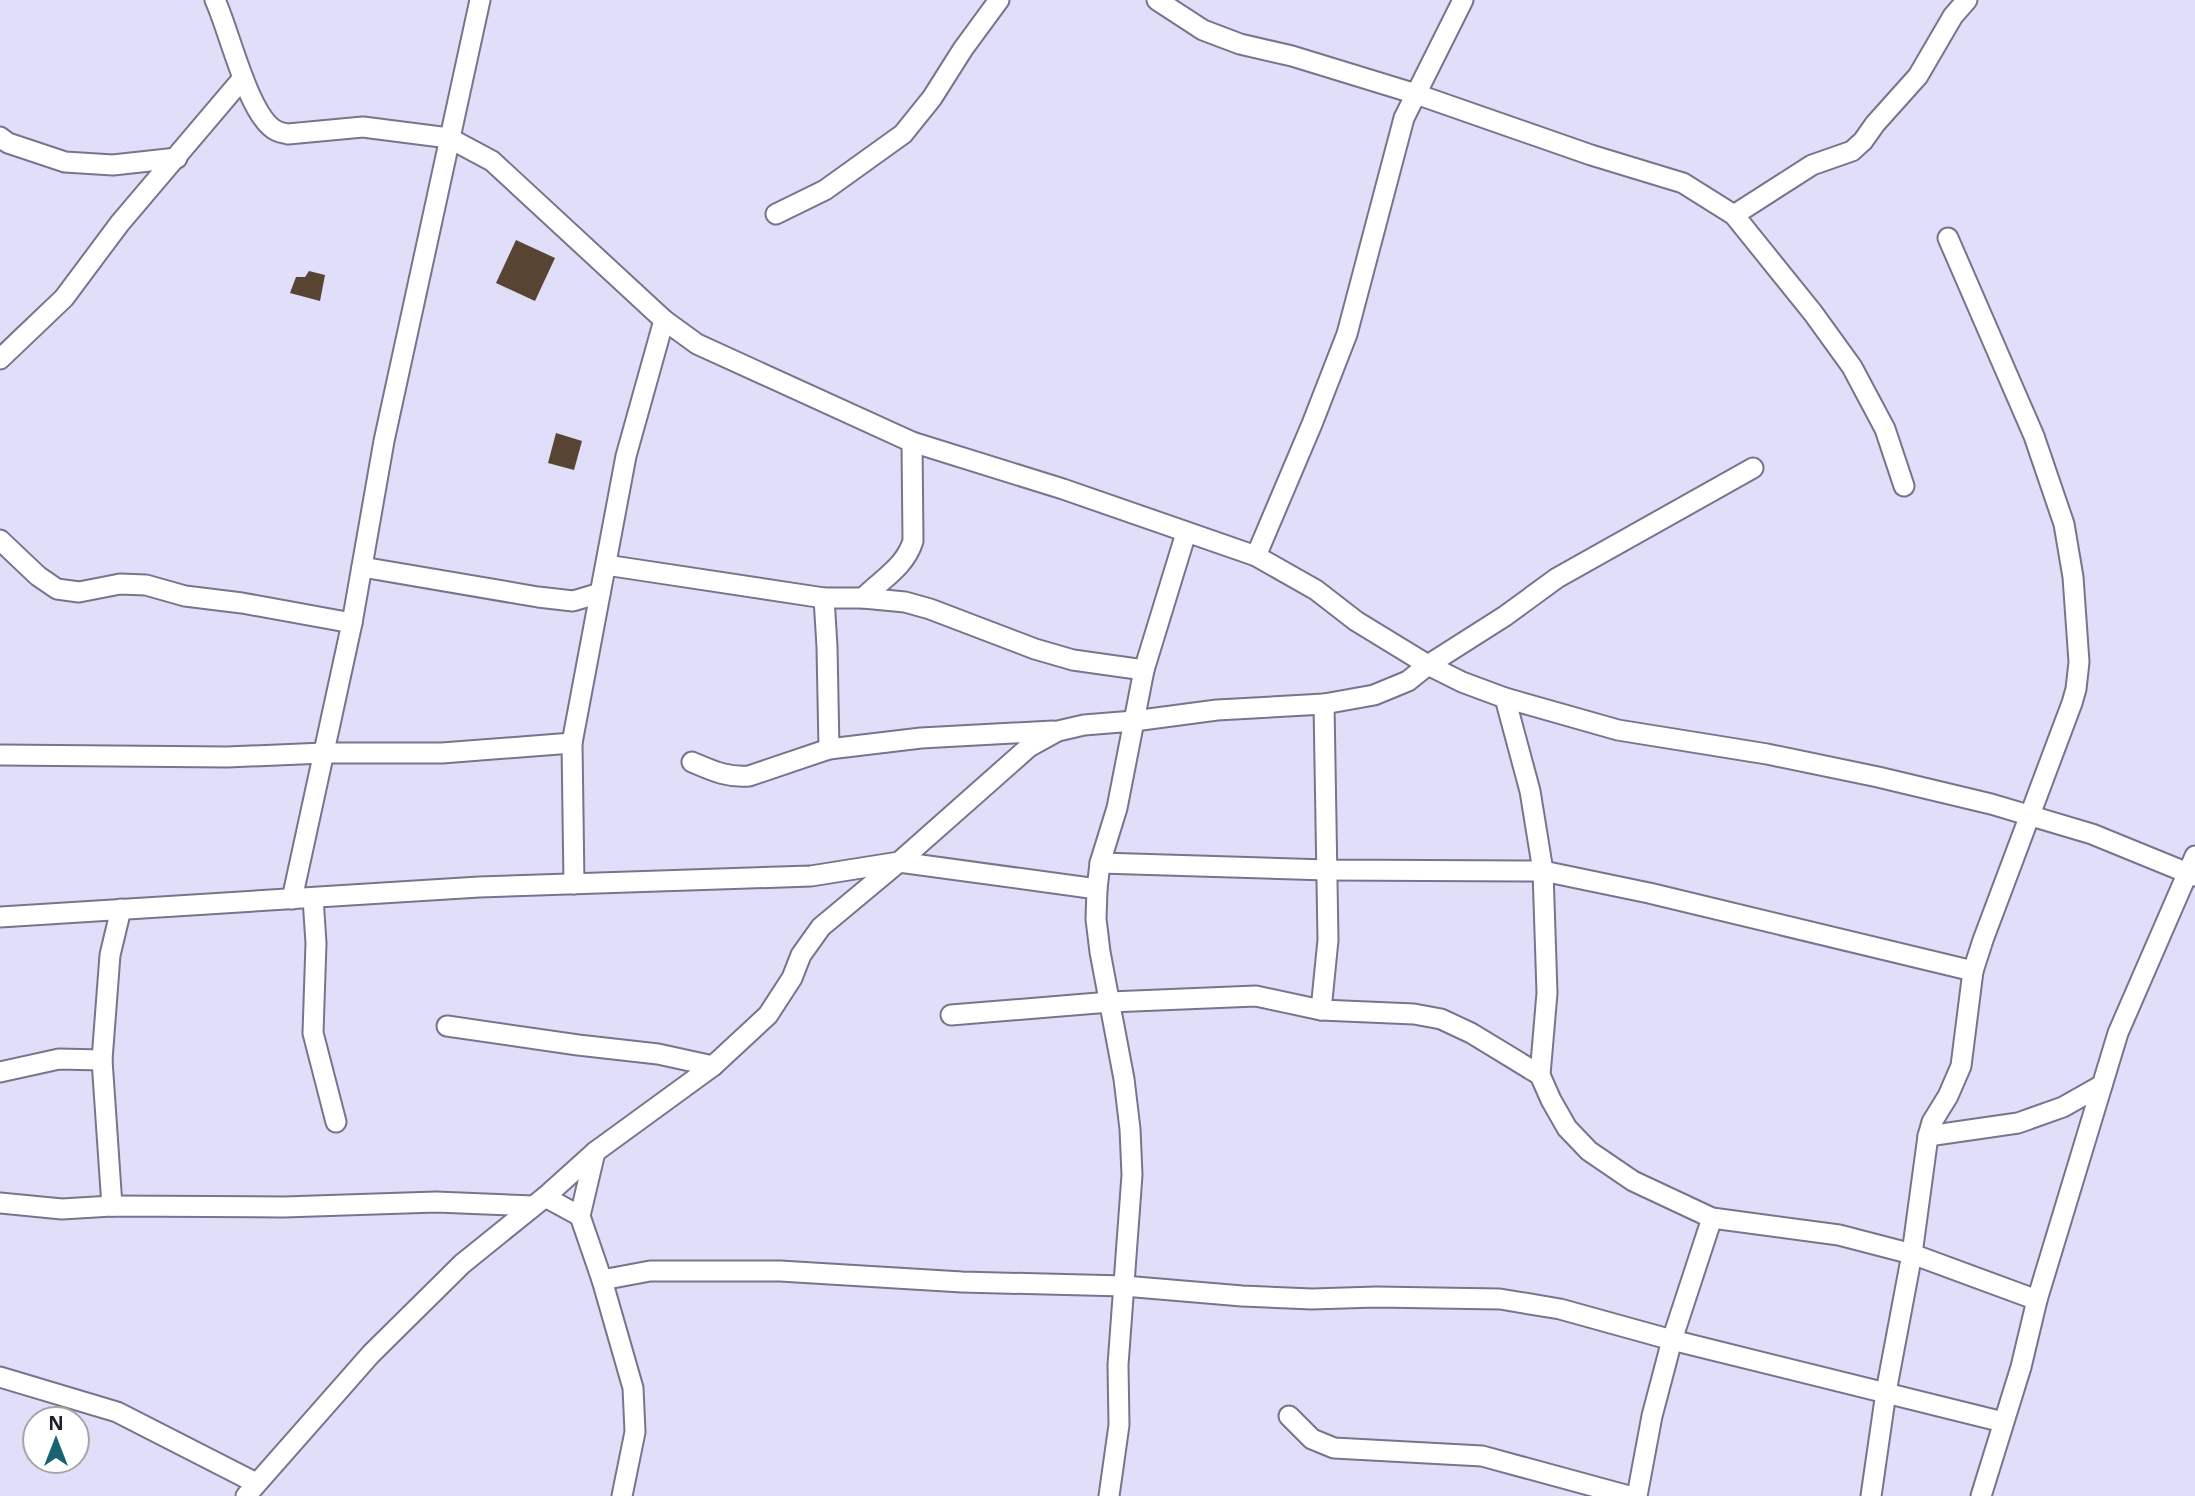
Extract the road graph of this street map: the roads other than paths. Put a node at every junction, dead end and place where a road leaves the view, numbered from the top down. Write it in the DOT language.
graph roads {
  1 [pos="215,0"];
  2 [pos="480,0"];
  3 [pos="999,0"];
  4 [pos="1157,0"];
  5 [pos="1463,0"];
  6 [pos="1966,0"];
  7 [pos="243,78"];
  8 [pos="1416,94"];
  9 [pos="449,138"];
  10 [pos="3,142"];
  11 [pos="177,158"];
  12 [pos="776,214"];
  13 [pos="1734,215"];
  14 [pos="1948,238"];
  15 [pos="664,320"];
  16 [pos="0,359"];
  17 [pos="912,442"];
  18 [pos="1753,468"];
  19 [pos="1903,486"];
  20 [pos="1186,533"];
  21 [pos="0,540"];
  22 [pos="1256,556"];
  23 [pos="606,565"];
  24 [pos="362,566"];
  25 [pos="600,593"];
  26 [pos="824,598"];
  27 [pos="863,598"];
  28 [pos="573,601"];
  29 [pos="595,619"];
  30 [pos="352,623"];
  31 [pos="1428,665"];
  32 [pos="1144,670"];
  33 [pos="1505,698"];
  34 [pos="1324,704"];
  35 [pos="1134,721"];
  36 [pos="1058,731"];
  37 [pos="572,743"];
  38 [pos="829,749"];
  39 [pos="324,753"];
  40 [pos="0,755"];
  41 [pos="692,762"];
  42 [pos="2030,815"];
  43 [pos="899,862"];
  44 [pos="1100,863"];
  45 [pos="2193,868"];
  46 [pos="1327,870"];
  47 [pos="1543,871"];
  48 [pos="574,884"];
  49 [pos="1097,889"];
  50 [pos="313,898"];
  51 [pos="292,899"];
  52 [pos="121,909"];
  53 [pos="0,916"];
  54 [pos="1973,971"];
  55 [pos="1110,1002"];
  56 [pos="1321,1010"];
  57 [pos="951,1015"];
  58 [pos="447,1026"];
  59 [pos="102,1060"];
  60 [pos="713,1066"];
  61 [pos="0,1072"];
  62 [pos="1540,1074"];
  63 [pos="2102,1085"];
  64 [pos="336,1122"];
  65 [pos="1928,1136"];
  66 [pos="595,1152"];
  67 [pos="539,1201"];
  68 [pos="0,1203"];
  69 [pos="112,1206"];
  70 [pos="580,1216"];
  71 [pos="1712,1218"];
  72 [pos="1912,1254"];
  73 [pos="602,1280"];
  74 [pos="1124,1286"];
  75 [pos="2037,1300"];
  76 [pos="1672,1340"];
  77 [pos="0,1377"];
  78 [pos="1886,1392"];
  79 [pos="1289,1416"];
  80 [pos="2003,1422"];
  81 [pos="251,1490"];
  82 [pos="622,1496"];
  83 [pos="1109,1496"];
  84 [pos="1629,1496"];
  85 [pos="1637,1496"];
  86 [pos="1871,1496"];
  87 [pos="1981,1496"];
  1 -- 7 [label="street"];
  2 -- 9 [label="street"];
  3 -- 12 [label="street"];
  4 -- 8 [label="street"];
  5 -- 8 [label="street"];
  6 -- 13 [label="street"];
  7 -- 9 [label="street"];
  7 -- 11 [label="street"];
  8 -- 13 [label="street"];
  8 -- 22 [label="street"];
  9 -- 15 [label="street"];
  9 -- 24 [label="street"];
  10 -- 11 [label="street"];
  11 -- 16 [label="street"];
  13 -- 19 [label="street"];
  14 -- 42 [label="street"];
  15 -- 17 [label="street"];
  15 -- 23 [label="street"];
  17 -- 20 [label="street"];
  17 -- 27 [label="street"];
  18 -- 31 [label="street"];
  20 -- 22 [label="street"];
  20 -- 32 [label="street"];
  21 -- 30 [label="street"];
  22 -- 31 [label="street"];
  23 -- 25 [label="street"];
  23 -- 26 [label="street"];
  24 -- 28 [label="street"];
  24 -- 30 [label="street"];
  25 -- 28 [label="street"];
  25 -- 29 [label="street"];
  26 -- 27 [label="street"];
  26 -- 38 [label="street"];
  27 -- 32 [label="street"];
  28 -- 29 [label="street"];
  29 -- 37 [label="street"];
  30 -- 39 [label="street"];
  31 -- 33 [label="street"];
  31 -- 34 [label="street"];
  32 -- 35 [label="street"];
  33 -- 42 [label="street"];
  33 -- 47 [label="street"];
  34 -- 35 [label="street"];
  34 -- 46 [label="street"];
  35 -- 36 [label="street"];
  35 -- 44 [label="street"];
  36 -- 38 [label="street"];
  36 -- 43 [label="street"];
  37 -- 39 [label="street"];
  37 -- 48 [label="street"];
  38 -- 41 [label="street"];
  39 -- 40 [label="street"];
  39 -- 51 [label="street"];
  42 -- 45 [label="street"];
  42 -- 54 [label="street"];
  43 -- 48 [label="street"];
  43 -- 49 [label="street"];
  43 -- 60 [label="street"];
  44 -- 46 [label="street"];
  44 -- 49 [label="street"];
  45 -- 63 [label="street"];
  46 -- 47 [label="street"];
  46 -- 56 [label="street"];
  47 -- 54 [label="street"];
  47 -- 62 [label="street"];
  48 -- 50 [label="street"];
  49 -- 55 [label="street"];
  50 -- 51 [label="street"];
  50 -- 64 [label="street"];
  51 -- 52 [label="street"];
  52 -- 53 [label="street"];
  52 -- 59 [label="street"];
  54 -- 65 [label="street"];
  55 -- 56 [label="street"];
  55 -- 57 [label="street"];
  55 -- 74 [label="street"];
  56 -- 62 [label="street"];
  58 -- 60 [label="street"];
  59 -- 61 [label="street"];
  59 -- 69 [label="street"];
  60 -- 66 [label="street"];
  62 -- 71 [label="street"];
  63 -- 65 [label="street"];
  63 -- 75 [label="street"];
  65 -- 72 [label="street"];
  66 -- 67 [label="street"];
  66 -- 70 [label="street"];
  67 -- 69 [label="street"];
  67 -- 70 [label="street"];
  67 -- 81 [label="street"];
  68 -- 69 [label="street"];
  70 -- 73 [label="street"];
  71 -- 72 [label="street"];
  71 -- 76 [label="street"];
  72 -- 75 [label="street"];
  72 -- 78 [label="street"];
  73 -- 74 [label="street"];
  73 -- 82 [label="street"];
  74 -- 76 [label="street"];
  74 -- 83 [label="street"];
  75 -- 80 [label="street"];
  76 -- 78 [label="street"];
  76 -- 85 [label="street"];
  77 -- 81 [label="street"];
  78 -- 80 [label="street"];
  78 -- 86 [label="street"];
  79 -- 84 [label="street"];
  80 -- 87 [label="street"];
}
